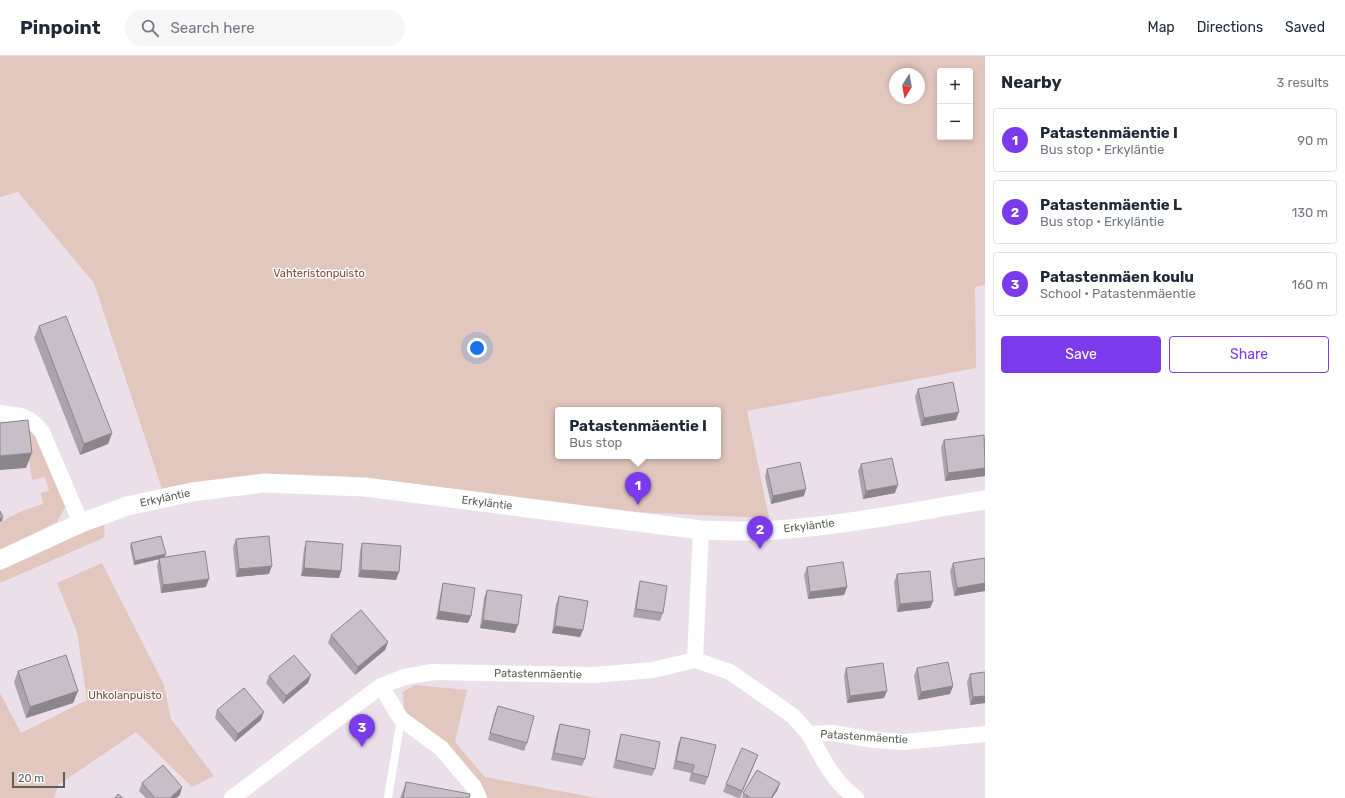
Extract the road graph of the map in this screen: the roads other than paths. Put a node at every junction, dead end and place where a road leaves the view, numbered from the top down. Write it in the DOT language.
graph roads {
  1 [pos="0,413"];
  2 [pos="985,500"];
  3 [pos="81,523"];
  4 [pos="701,530"];
  5 [pos="0,560"];
  6 [pos="695,660"];
  7 [pos="381,686"];
  8 [pos="401,719"];
  9 [pos="809,734"];
  10 [pos="985,734"];
  11 [pos="232,798"];
  12 [pos="388,798"];
  13 [pos="479,798"];
  14 [pos="856,798"];
  1 -- 3 [label="street"];
  2 -- 4 [label="street, Erkyläntie"];
  3 -- 4 [label="street, Erkyläntie"];
  3 -- 5 [label="street, Erkyläntie"];
  4 -- 6 [label="street"];
  6 -- 7 [label="street, Patastenmäentie"];
  6 -- 9 [label="street, Patastenmäentie"];
  7 -- 8 [label="street"];
  7 -- 11 [label="street, Patastenmäentie"];
  8 -- 12 [label="lane"];
  8 -- 13 [label="street"];
  9 -- 10 [label="street, Patastenmäentie"];
  9 -- 14 [label="street"];
}
